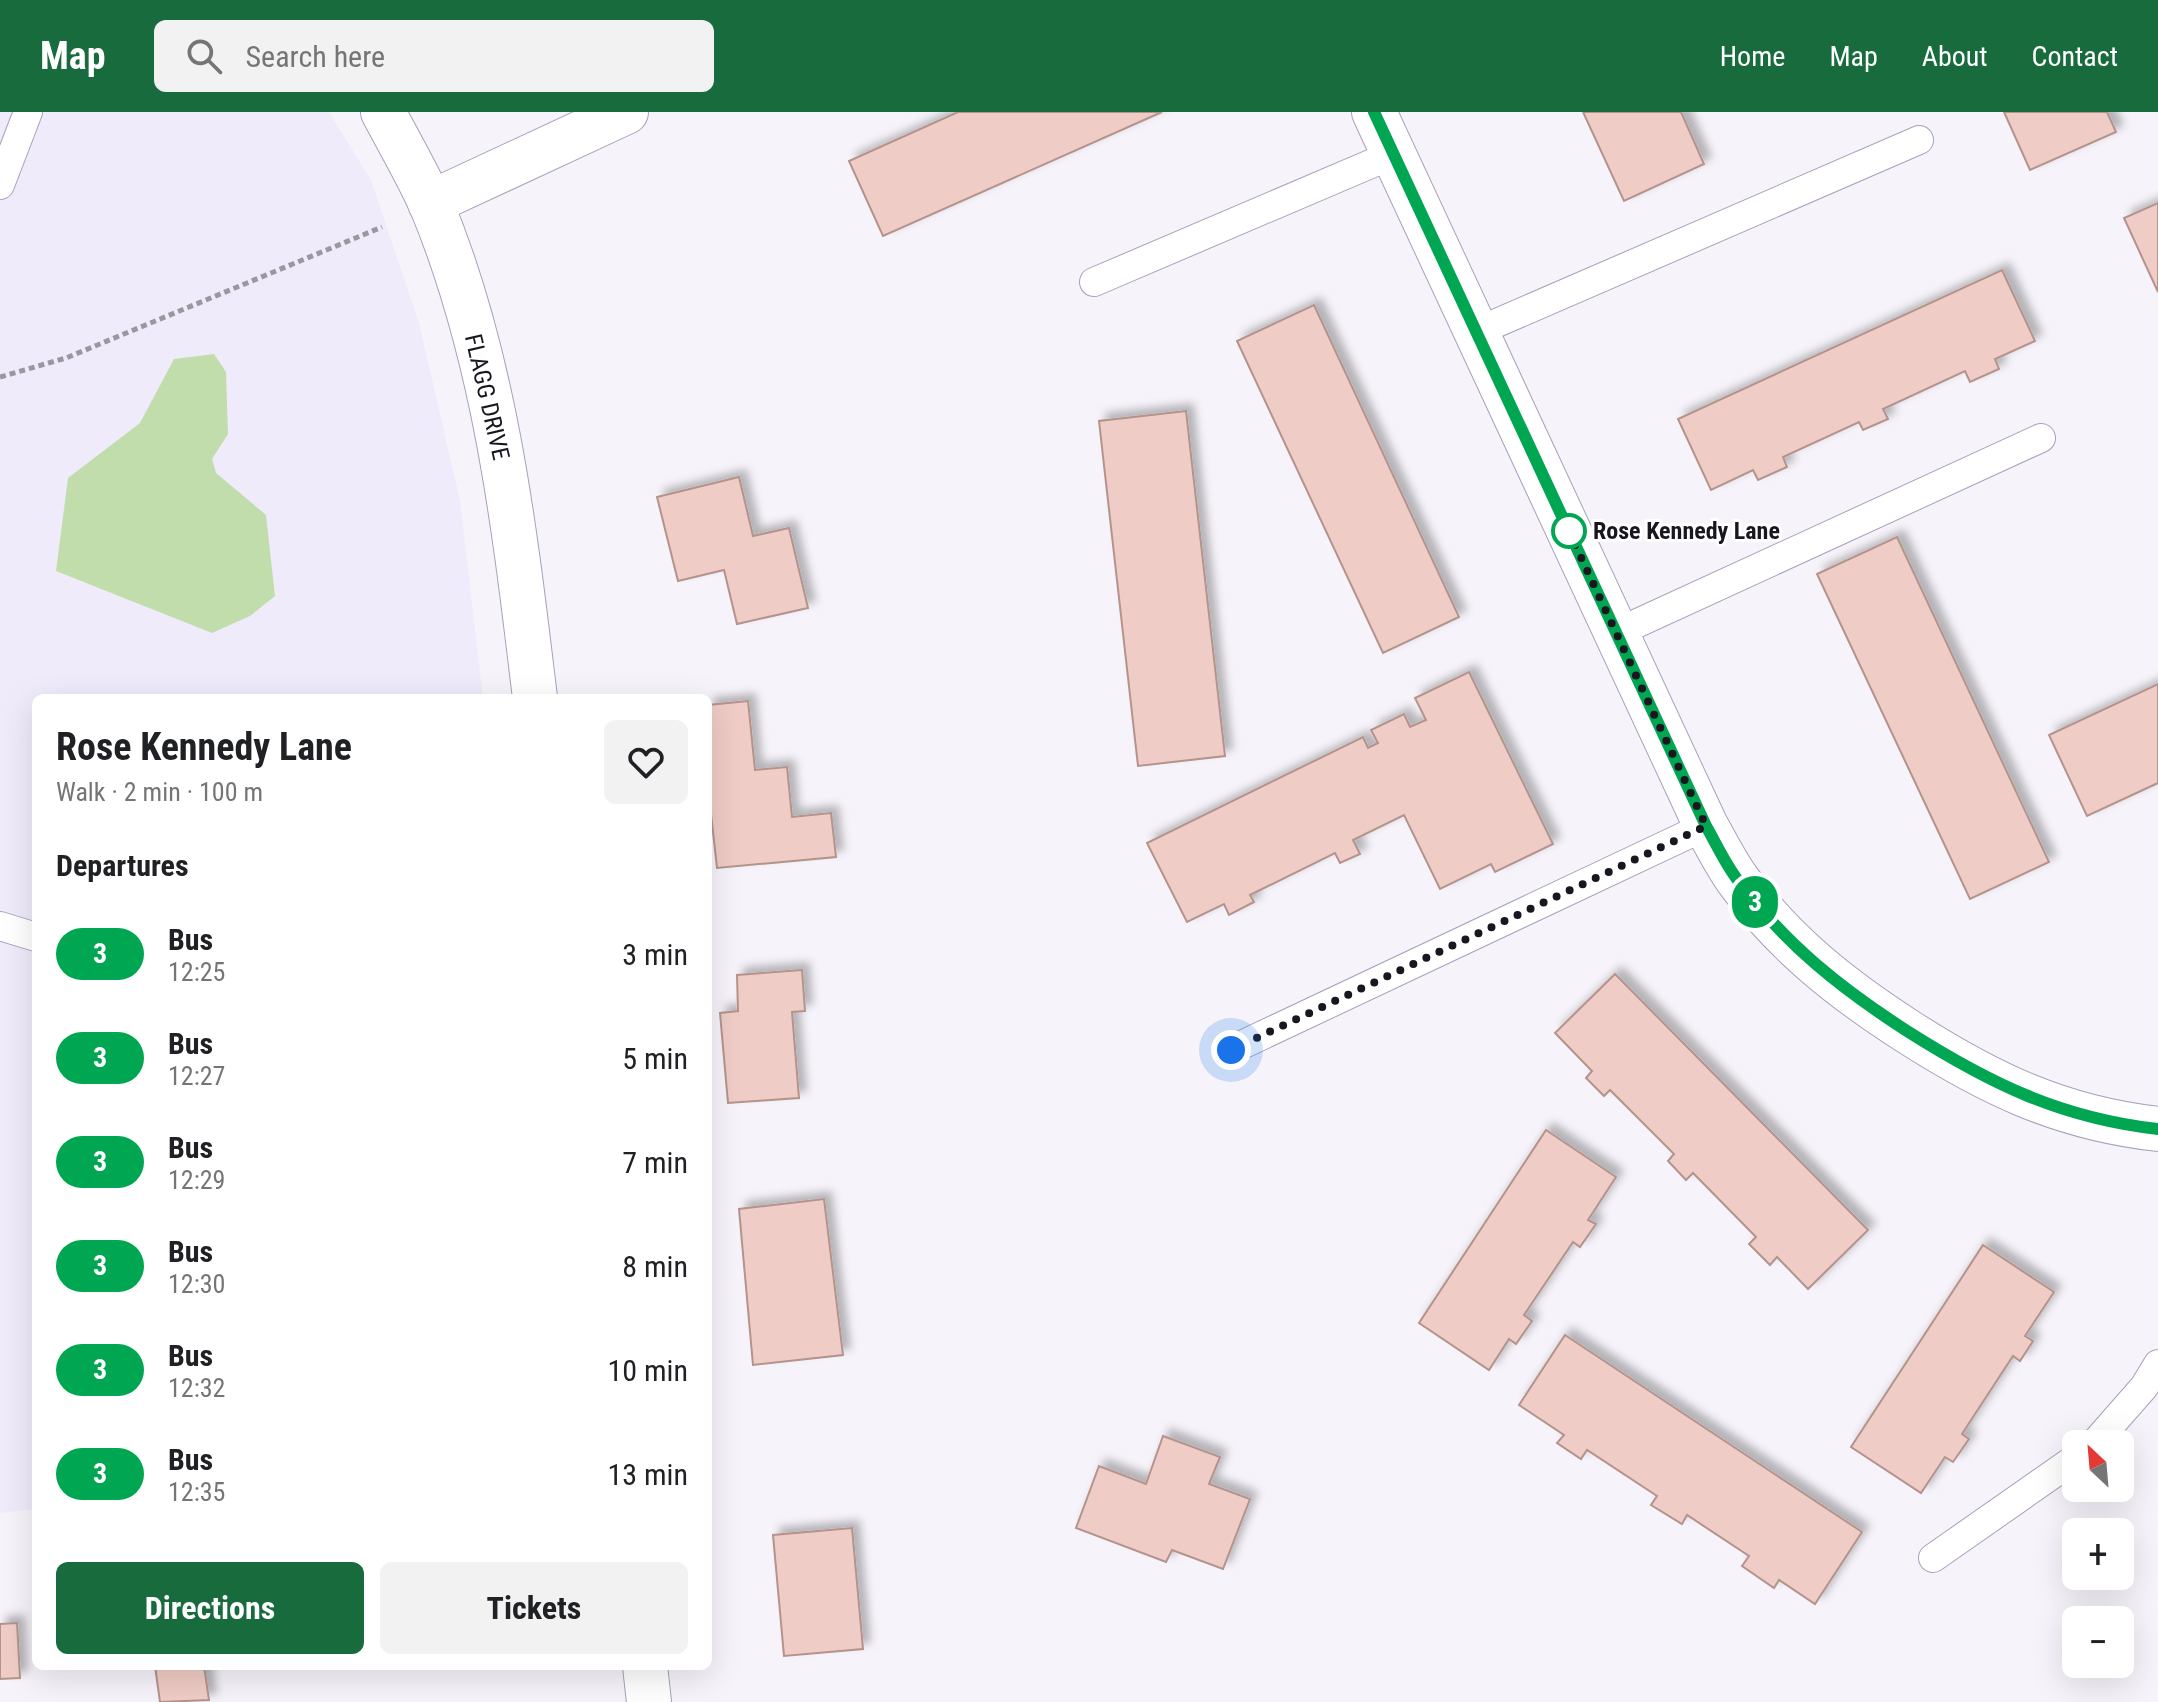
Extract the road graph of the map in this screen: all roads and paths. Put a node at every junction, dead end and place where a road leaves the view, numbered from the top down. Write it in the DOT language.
graph roads {
  1 [pos="28,112"];
  2 [pos="383,112"];
  3 [pos="626,112"];
  4 [pos="1374,112"];
  5 [pos="1919,140"];
  6 [pos="1394,154"];
  7 [pos="0,185"];
  8 [pos="412,212"];
  9 [pos="1094,282"];
  10 [pos="1476,332"];
  11 [pos="0,377"];
  12 [pos="2041,438"];
  13 [pos="1616,633"];
  14 [pos="534,694"];
  15 [pos="1706,826"];
  16 [pos="0,926"];
  17 [pos="32,936"];
  18 [pos="1231,1050"];
  19 [pos="2158,1129"];
  20 [pos="2158,1364"];
  21 [pos="2106,1430"];
  22 [pos="2062,1468"];
  23 [pos="1933,1558"];
  24 [pos="645,1670"];
  25 [pos="649,1702"];
  1 -- 7 [label="lane"];
  2 -- 8 [label="street, FLAGG DRIVE"];
  3 -- 8 [label="street"];
  4 -- 6 [label="street"];
  5 -- 10 [label="lane"];
  6 -- 9 [label="lane"];
  6 -- 10 [label="street"];
  8 -- 11 [label="path"];
  8 -- 14 [label="street, FLAGG DRIVE"];
  10 -- 13 [label="street"];
  12 -- 13 [label="lane"];
  13 -- 15 [label="street"];
  15 -- 18 [label="lane"];
  15 -- 19 [label="street"];
  16 -- 17 [label="lane"];
  20 -- 21 [label="lane"];
  22 -- 23 [label="lane"];
  24 -- 25 [label="street"];
}
